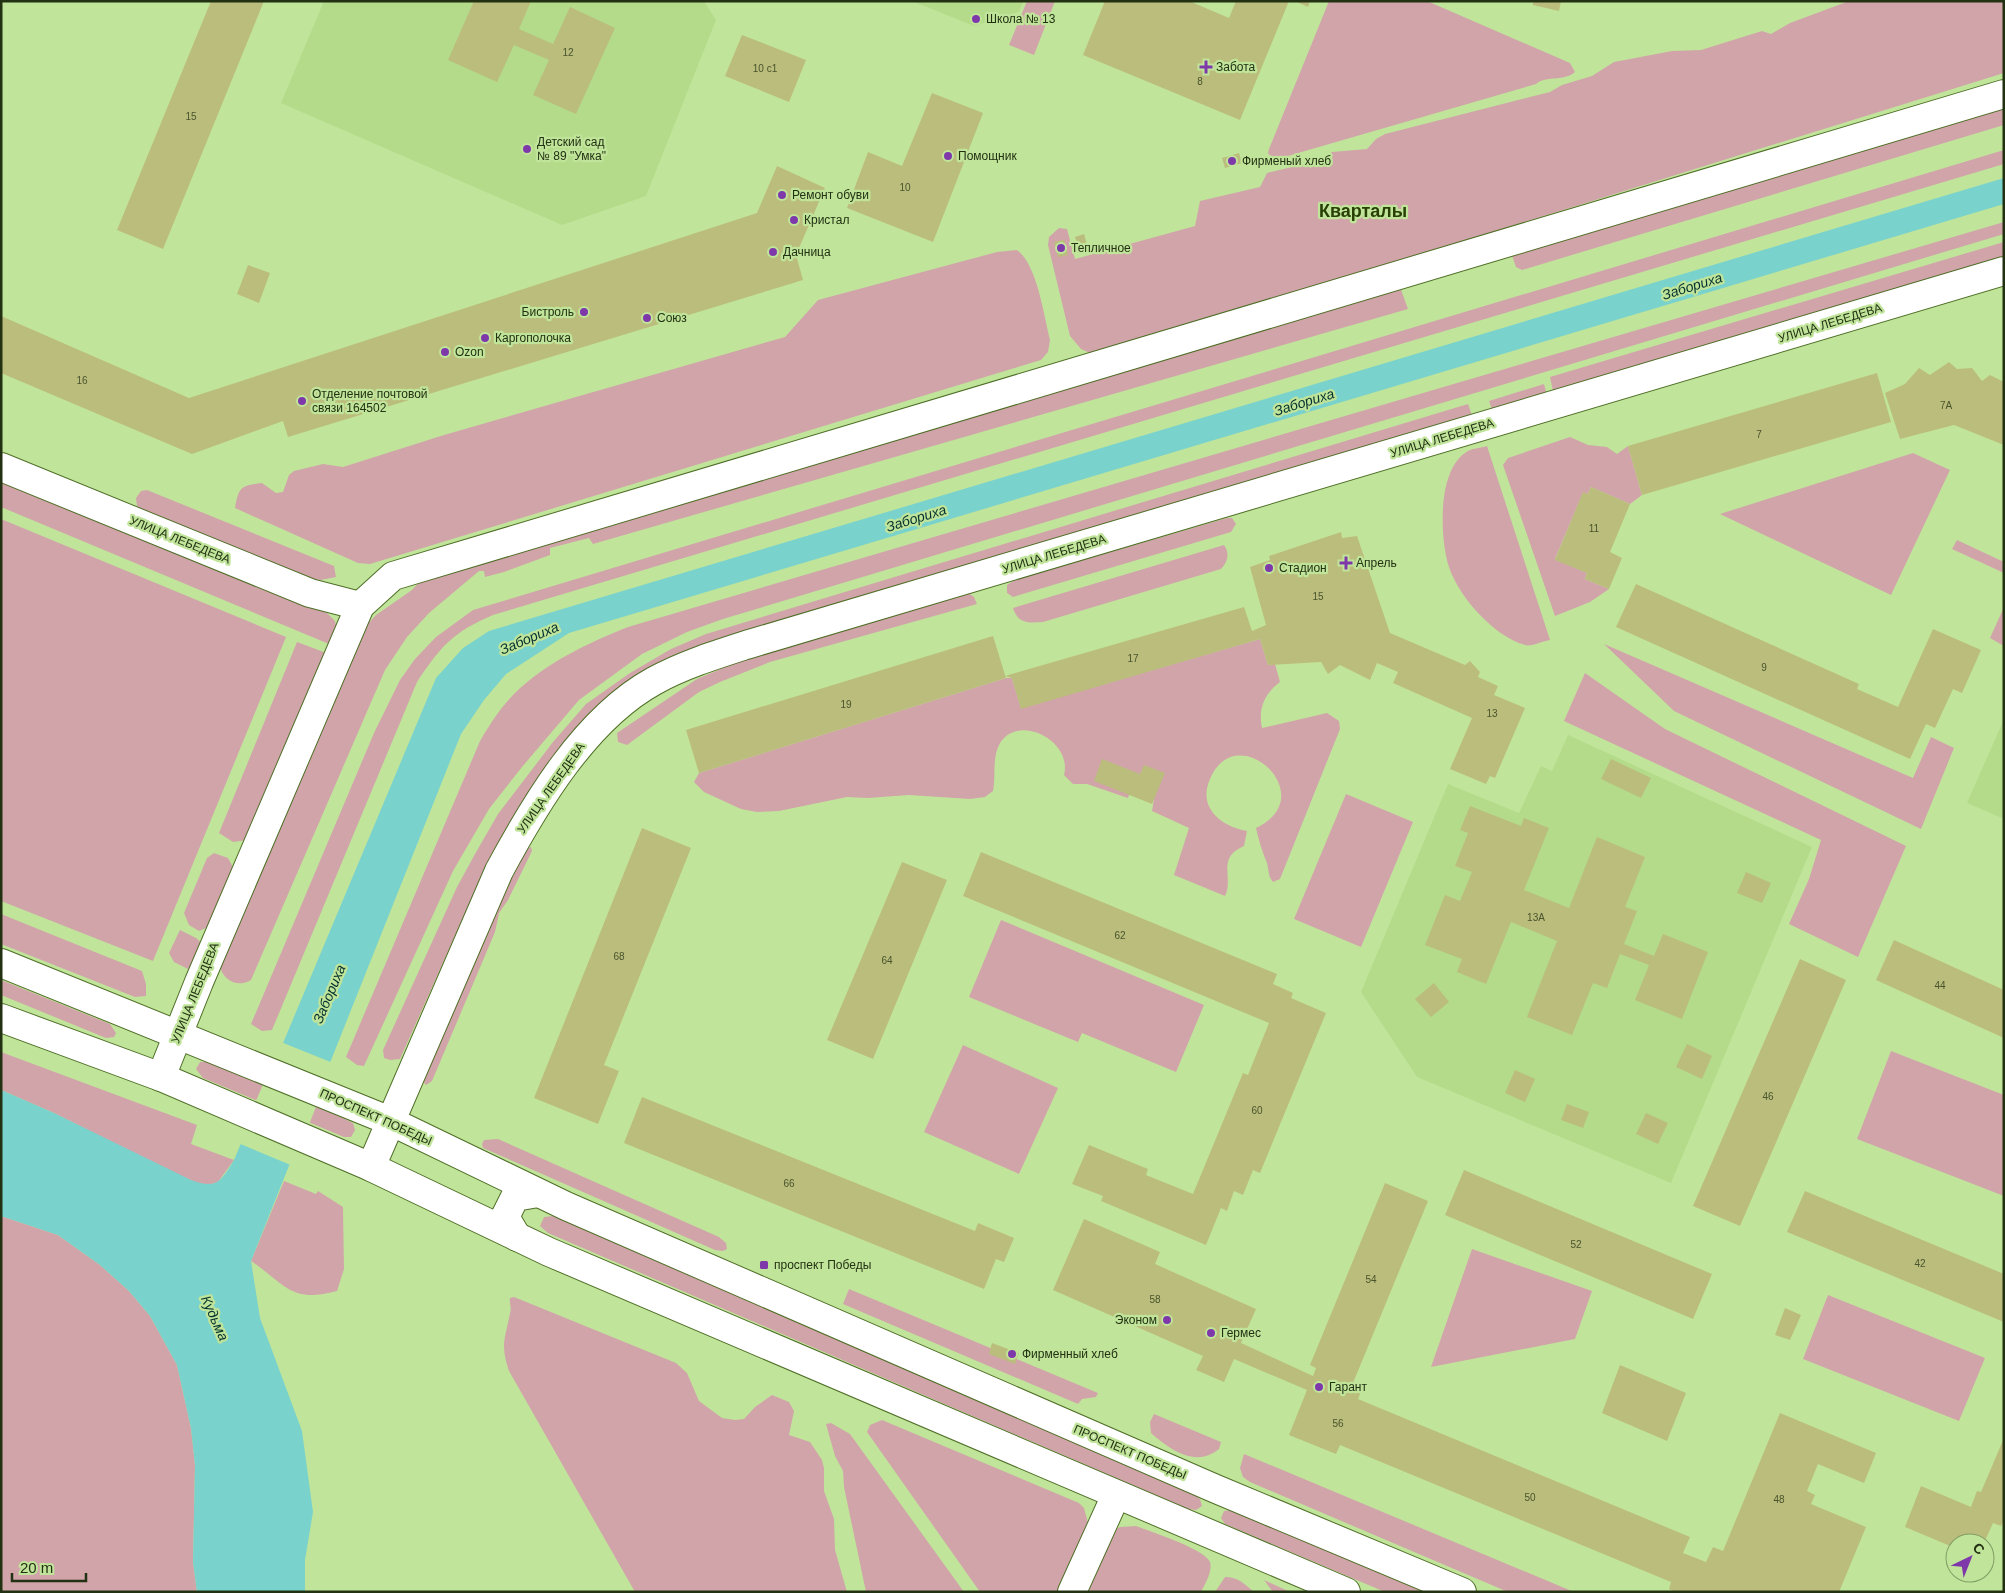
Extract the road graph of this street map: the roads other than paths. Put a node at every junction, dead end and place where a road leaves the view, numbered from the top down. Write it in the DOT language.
graph roads {
  1 [pos="2004,94"];
  2 [pos="2004,271"];
  3 [pos="1,467"];
  4 [pos="360,606"];
  5 [pos="1,962"];
  6 [pos="1,1018"];
  7 [pos="178,1034"];
  8 [pos="162,1077"];
  9 [pos="390,1121"];
  10 [pos="371,1167"];
  11 [pos="538,1193"];
  12 [pos="517,1237"];
  13 [pos="1116,1495"];
  14 [pos="1072,1592"];
  15 [pos="1346,1592"];
  16 [pos="1462,1592"];
  1 -- 4 [label="street, УЛИЦА ЛЕБЕДЕВА"];
  2 -- 9 [label="street, УЛИЦА ЛЕБЕДЕВА"];
  3 -- 4 [label="street, УЛИЦА ЛЕБЕДЕВА"];
  4 -- 7 [label="street, УЛИЦА ЛЕБЕДЕВА"];
  5 -- 7 [label="street, ПРОСПЕКТ ПОБЕДЫ"];
  6 -- 8 [label="street"];
  7 -- 8 [label="street, УЛИЦА ЛЕБЕДЕВА"];
  7 -- 9 [label="street, ПРОСПЕКТ ПОБЕДЫ"];
  8 -- 10 [label="street"];
  9 -- 10 [label="street, УЛИЦА ЛЕБЕДЕВА"];
  9 -- 11 [label="street, ПРОСПЕКТ ПОБЕДЫ"];
  10 -- 12 [label="street"];
  11 -- 12 [label="street"];
  11 -- 16 [label="street, ПРОСПЕКТ ПОБЕДЫ"];
  12 -- 13 [label="street"];
  13 -- 14 [label="street"];
  13 -- 15 [label="street"];
}
